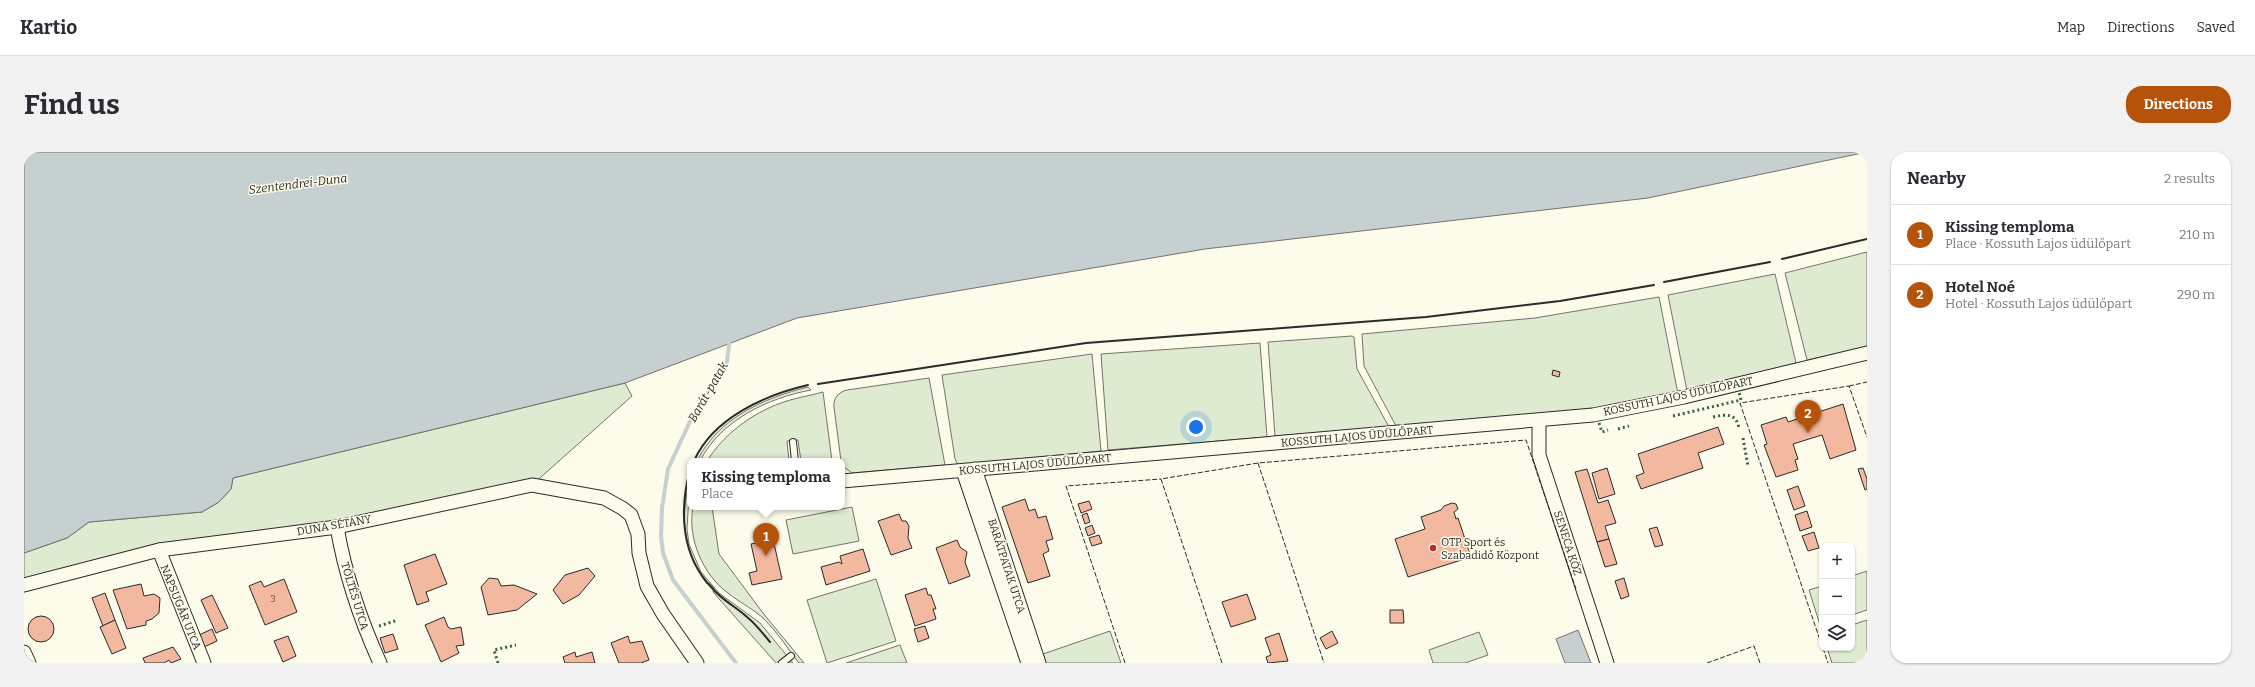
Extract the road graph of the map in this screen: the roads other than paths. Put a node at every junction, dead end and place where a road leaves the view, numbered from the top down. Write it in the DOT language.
graph roads {
  1 [pos="1867,354"];
  2 [pos="1539,421"];
  3 [pos="793,442"];
  4 [pos="795,458"];
  5 [pos="969,470"];
  6 [pos="845,481"];
  7 [pos="337,527"];
  8 [pos="158,550"];
  9 [pos="1000,564"];
  10 [pos="24,585"];
  11 [pos="24,652"];
  12 [pos="791,656"];
  13 [pos="29,663"];
  14 [pos="204,663"];
  15 [pos="380,663"];
  16 [pos="697,663"];
  17 [pos="782,663"];
  18 [pos="1028,663"];
  19 [pos="1039,663"];
  20 [pos="1607,663"];
  1 -- 2 [label="street, KOSSUTH LAJOS ÜDÜLŐPART"];
  2 -- 5 [label="street, KOSSUTH LAJOS ÜDÜLŐPART"];
  2 -- 20 [label="street, SENECA KÖZ"];
  3 -- 4 [label="lane"];
  5 -- 6 [label="street, KOSSUTH LAJOS ÜDÜLŐPART"];
  5 -- 9 [label="street, BARÁTPATAK UTCA"];
  7 -- 8 [label="street, DUNA SÉTÁNY"];
  7 -- 15 [label="street, TÖLTÉS UTCA"];
  7 -- 16 [label="street, DUNA SÉTÁNY"];
  8 -- 10 [label="street, DUNA SÉTÁNY"];
  8 -- 14 [label="street, NAPSUGÁR UTCA"];
  9 -- 18 [label="street, BARÁTPATAK UTCA"];
  9 -- 19 [label="street, BARÁTPATAK UTCA"];
  11 -- 13 [label="street"];
  12 -- 17 [label="lane"];
}
